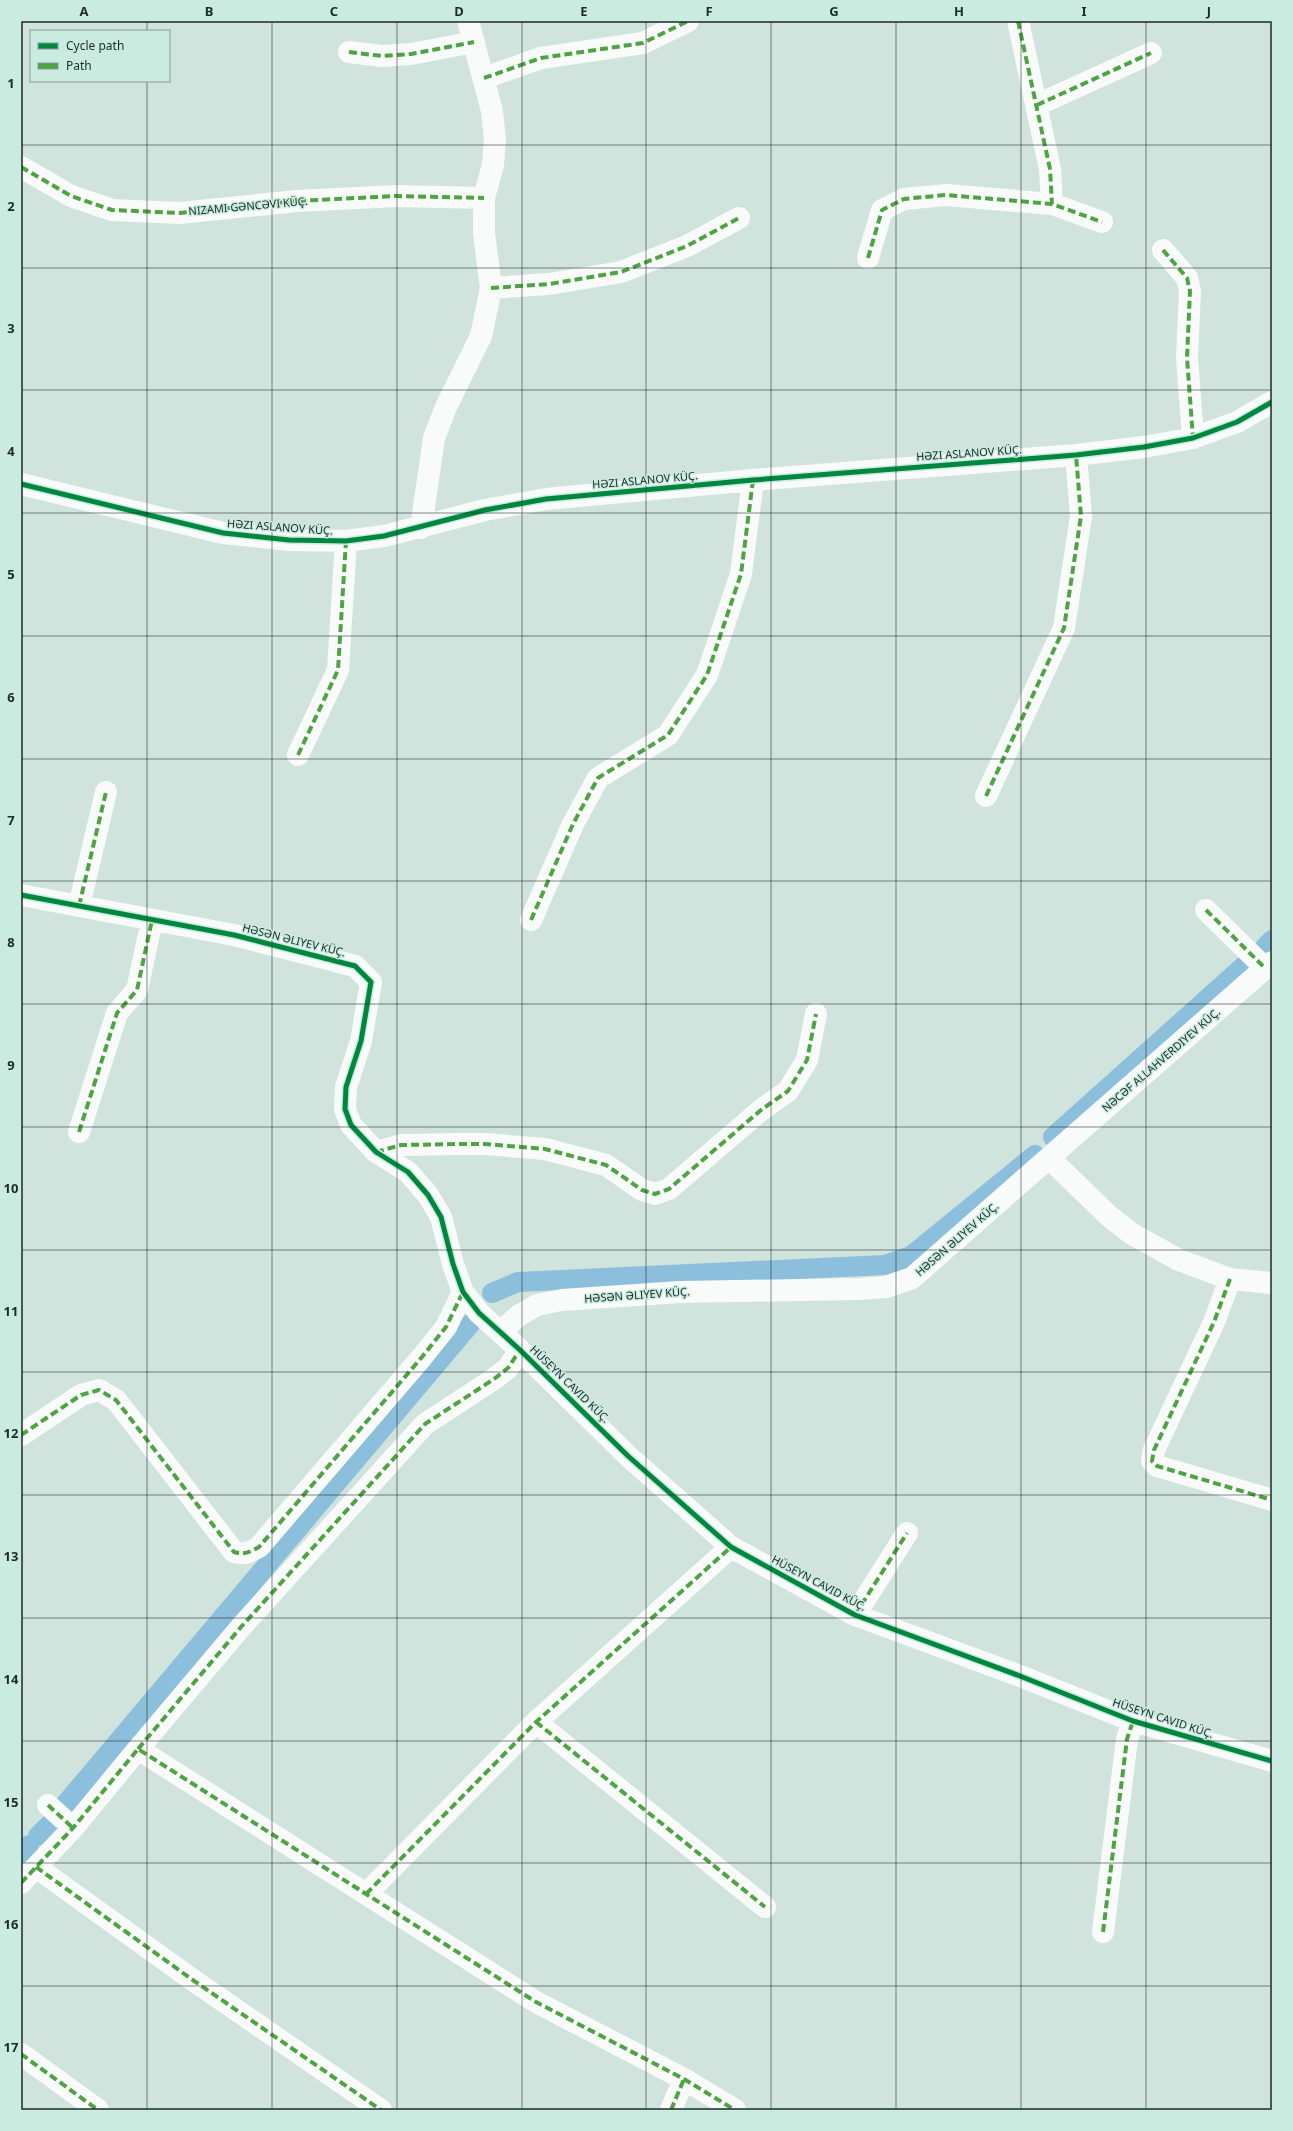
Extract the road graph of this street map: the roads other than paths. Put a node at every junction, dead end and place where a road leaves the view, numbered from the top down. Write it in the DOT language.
graph roads {
  1 [pos="468,21"];
  2 [pos="688,21"];
  3 [pos="1018,21"];
  4 [pos="474,42"];
  5 [pos="349,52"];
  6 [pos="1151,53"];
  7 [pos="484,78"];
  8 [pos="1037,105"];
  9 [pos="21,167"];
  10 [pos="484,198"];
  11 [pos="1052,204"];
  12 [pos="739,218"];
  13 [pos="1102,222"];
  14 [pos="1163,250"];
  15 [pos="868,258"];
  16 [pos="491,288"];
  17 [pos="1272,402"];
  18 [pos="1193,438"];
  19 [pos="1076,455"];
  20 [pos="753,480"];
  21 [pos="21,484"];
  22 [pos="421,528"];
  23 [pos="346,541"];
  24 [pos="298,755"];
  25 [pos="106,792"];
  26 [pos="986,796"];
  27 [pos="21,895"];
  28 [pos="78,906"];
  29 [pos="1206,910"];
  30 [pos="152,920"];
  31 [pos="531,920"];
  32 [pos="1269,965"];
  33 [pos="816,1014"];
  34 [pos="79,1132"];
  35 [pos="376,1152"];
  36 [pos="1049,1158"];
  37 [pos="1230,1279"];
  38 [pos="1272,1283"];
  39 [pos="463,1292"];
  40 [pos="501,1332"];
  41 [pos="520,1350"];
  42 [pos="21,1435"];
  43 [pos="1272,1500"];
  44 [pos="907,1533"];
  45 [pos="731,1547"];
  46 [pos="855,1616"];
  47 [pos="1133,1721"];
  48 [pos="536,1722"];
  49 [pos="138,1749"];
  50 [pos="1272,1761"];
  51 [pos="48,1805"];
  52 [pos="72,1828"];
  53 [pos="36,1867"];
  54 [pos="21,1883"];
  55 [pos="366,1894"];
  56 [pos="765,1907"];
  57 [pos="1103,1932"];
  58 [pos="21,2054"];
  59 [pos="684,2079"];
  60 [pos="98,2110"];
  61 [pos="381,2110"];
  62 [pos="671,2110"];
  63 [pos="735,2110"];
  1 -- 4 [label="street"];
  2 -- 7 [label="street"];
  3 -- 8 [label="street"];
  4 -- 5 [label="street"];
  4 -- 7 [label="street"];
  6 -- 8 [label="street"];
  7 -- 10 [label="street"];
  8 -- 11 [label="street"];
  9 -- 10 [label="street, NIZAMI GƏNCƏVI KÜÇ."];
  10 -- 16 [label="street"];
  11 -- 13 [label="street"];
  11 -- 15 [label="street"];
  12 -- 16 [label="street"];
  14 -- 18 [label="street"];
  16 -- 22 [label="street"];
  17 -- 18 [label="street, HƏZI ASLANOV KÜÇ."];
  18 -- 19 [label="street, HƏZI ASLANOV KÜÇ."];
  19 -- 20 [label="street, HƏZI ASLANOV KÜÇ."];
  19 -- 26 [label="street"];
  20 -- 22 [label="street, HƏZI ASLANOV KÜÇ."];
  20 -- 31 [label="street"];
  21 -- 23 [label="street, HƏZI ASLANOV KÜÇ."];
  22 -- 23 [label="street, HƏZI ASLANOV KÜÇ."];
  23 -- 24 [label="street"];
  25 -- 28 [label="street"];
  27 -- 28 [label="street, HƏSƏN ƏLIYEV KÜÇ."];
  28 -- 30 [label="street, HƏSƏN ƏLIYEV KÜÇ."];
  29 -- 32 [label="street"];
  30 -- 34 [label="street"];
  30 -- 35 [label="street, HƏSƏN ƏLIYEV KÜÇ."];
  32 -- 36 [label="street, NƏCƏF ALLAHVERDIYEV KÜÇ."];
  33 -- 35 [label="street"];
  35 -- 39 [label="street, HƏSƏN ƏLIYEV KÜÇ."];
  36 -- 37 [label="street"];
  36 -- 40 [label="street, HƏSƏN ƏLIYEV KÜÇ."];
  37 -- 38 [label="street"];
  37 -- 43 [label="street"];
  39 -- 40 [label="street, HÜSEYN CAVID KÜÇ."];
  39 -- 42 [label="street"];
  40 -- 41 [label="street, HÜSEYN CAVID KÜÇ."];
  41 -- 45 [label="street, HÜSEYN CAVID KÜÇ."];
  41 -- 49 [label="street"];
  44 -- 46 [label="street"];
  45 -- 46 [label="street, HÜSEYN CAVID KÜÇ."];
  45 -- 48 [label="street"];
  46 -- 47 [label="street, HÜSEYN CAVID KÜÇ."];
  47 -- 50 [label="street, HÜSEYN CAVID KÜÇ."];
  47 -- 57 [label="street"];
  48 -- 55 [label="street"];
  48 -- 56 [label="street"];
  49 -- 52 [label="street"];
  49 -- 55 [label="street"];
  51 -- 52 [label="street"];
  52 -- 53 [label="street"];
  53 -- 54 [label="street"];
  53 -- 61 [label="street"];
  55 -- 59 [label="street"];
  58 -- 60 [label="street"];
  59 -- 62 [label="street"];
  59 -- 63 [label="street"];
}
